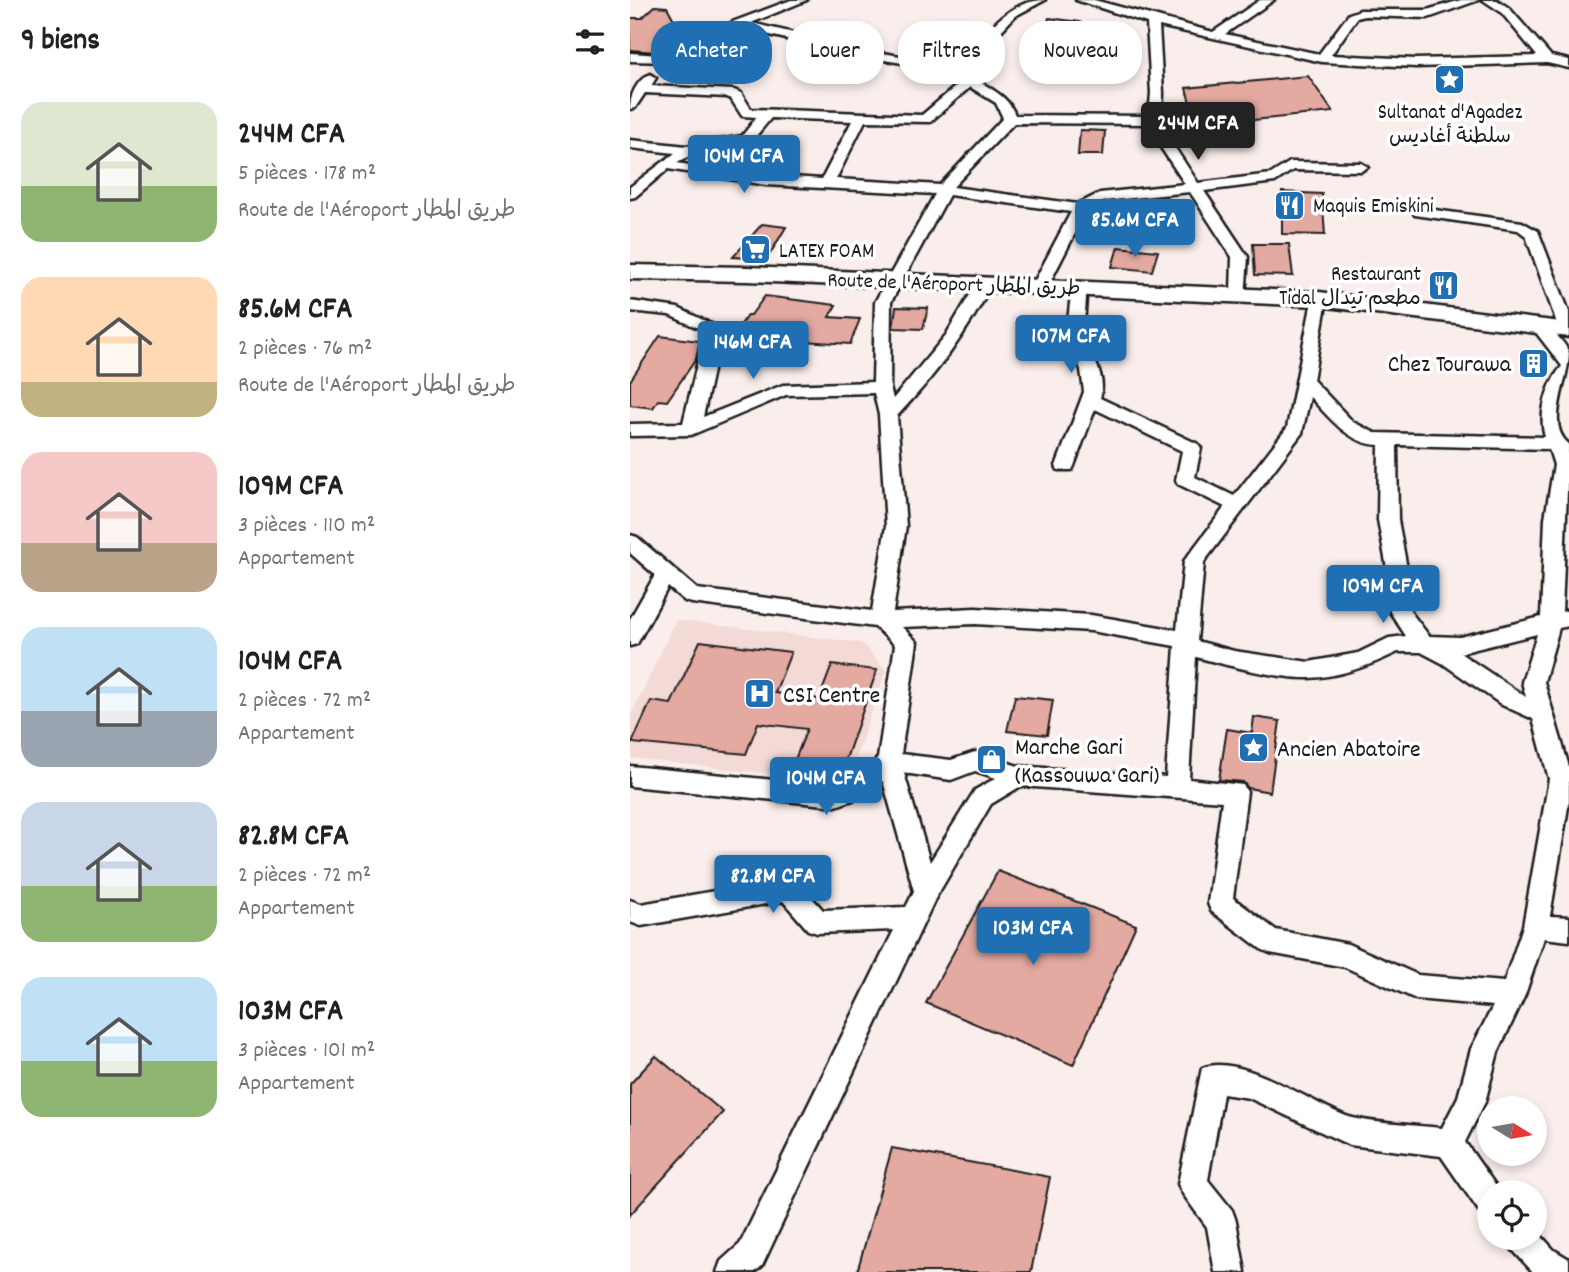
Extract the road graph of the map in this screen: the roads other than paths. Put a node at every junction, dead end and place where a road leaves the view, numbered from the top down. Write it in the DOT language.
graph roads {
  1 [pos="802,0"];
  2 [pos="1039,0"];
  3 [pos="1082,0"];
  4 [pos="1268,0"];
  5 [pos="1473,0"];
  6 [pos="1489,0"];
  7 [pos="747,21"];
  8 [pos="1153,21"];
  9 [pos="1005,23"];
  10 [pos="772,32"];
  11 [pos="1215,36"];
  12 [pos="630,57"];
  13 [pos="651,58"];
  14 [pos="1322,58"];
  15 [pos="1547,60"];
  16 [pos="898,62"];
  17 [pos="1569,65"];
  18 [pos="651,76"];
  19 [pos="957,84"];
  20 [pos="977,84"];
  21 [pos="635,96"];
  22 [pos="768,113"];
  23 [pos="861,117"];
  24 [pos="1010,119"];
  25 [pos="1155,120"];
  26 [pos="630,144"];
  27 [pos="690,149"];
  28 [pos="665,164"];
  29 [pos="1361,167"];
  30 [pos="827,183"];
  31 [pos="1193,186"];
  32 [pos="944,190"];
  33 [pos="630,194"];
  34 [pos="1080,209"];
  35 [pos="1420,212"];
  36 [pos="1548,272"];
  37 [pos="1569,273"];
  38 [pos="631,274"];
  39 [pos="893,282"];
  40 [pos="984,284"];
  41 [pos="1039,288"];
  42 [pos="1078,288"];
  43 [pos="1239,294"];
  44 [pos="1319,299"];
  45 [pos="630,306"];
  46 [pos="1539,326"];
  47 [pos="1568,329"];
  48 [pos="1569,363"];
  49 [pos="1569,369"];
  50 [pos="1305,381"];
  51 [pos="881,387"];
  52 [pos="1090,400"];
  53 [pos="888,415"];
  54 [pos="691,429"];
  55 [pos="630,430"];
  56 [pos="1388,440"];
  57 [pos="1562,448"];
  58 [pos="1065,466"];
  59 [pos="1238,505"];
  60 [pos="630,542"];
  61 [pos="666,573"];
  62 [pos="1560,619"];
  63 [pos="881,620"];
  64 [pos="630,638"];
  65 [pos="1186,643"];
  66 [pos="1423,644"];
  67 [pos="1541,713"];
  68 [pos="889,762"];
  69 [pos="630,776"];
  70 [pos="1018,776"];
  71 [pos="1177,786"];
  72 [pos="926,891"];
  73 [pos="634,915"];
  74 [pos="913,918"];
  75 [pos="1536,926"];
  76 [pos="1569,929"];
  77 [pos="1512,996"];
  78 [pos="1449,1143"];
  79 [pos="1477,1184"];
  80 [pos="1533,1250"];
  81 [pos="732,1272"];
  82 [pos="1230,1272"];
  83 [pos="1563,1272"];
  1 -- 7 [label="street"];
  2 -- 9 [label="street"];
  3 -- 8 [label="street"];
  4 -- 11 [label="street"];
  5 -- 14 [label="street"];
  6 -- 15 [label="street"];
  8 -- 11 [label="street"];
  8 -- 25 [label="street"];
  10 -- 16 [label="street"];
  11 -- 14 [label="street"];
  12 -- 13 [label="street"];
  14 -- 15 [label="street"];
  15 -- 17 [label="street"];
  18 -- 21 [label="street"];
  19 -- 23 [label="street"];
  20 -- 24 [label="street"];
  21 -- 22 [label="street"];
  22 -- 23 [label="street"];
  22 -- 27 [label="street"];
  23 -- 30 [label="street"];
  24 -- 25 [label="street"];
  24 -- 32 [label="street"];
  25 -- 31 [label="street"];
  26 -- 27 [label="street"];
  27 -- 28 [label="street"];
  28 -- 30 [label="street"];
  28 -- 33 [label="street"];
  29 -- 31 [label="street"];
  30 -- 32 [label="street"];
  31 -- 34 [label="street"];
  31 -- 43 [label="street"];
  32 -- 34 [label="street"];
  32 -- 39 [label="street"];
  34 -- 41 [label="street"];
  35 -- 36 [label="street"];
  36 -- 37 [label="street"];
  36 -- 47 [label="street"];
  38 -- 39 [label="main road, Route de l'Aéroport طريق المطار"];
  39 -- 40 [label="main road, Route de l'Aéroport طريق المطار"];
  39 -- 51 [label="street"];
  40 -- 41 [label="main road, Route de l'Aéroport طريق المطار"];
  40 -- 53 [label="street"];
  41 -- 42 [label="main road, Route de l'Aéroport طريق المطار"];
  42 -- 43 [label="main road, Route de l'Aéroport طريق المطار"];
  42 -- 52 [label="street"];
  43 -- 44 [label="main road, Route de l'Aéroport طريق المطار"];
  44 -- 46 [label="main road, Route de l'Aéroport طريق المطار"];
  44 -- 50 [label="street"];
  45 -- 54 [label="street"];
  46 -- 47 [label="main road, Route de l'Aéroport طريق المطار"];
  46 -- 48 [label="street"];
  49 -- 57 [label="street"];
  50 -- 56 [label="street"];
  50 -- 59 [label="street"];
  51 -- 53 [label="street"];
  51 -- 54 [label="street"];
  52 -- 58 [label="street"];
  52 -- 59 [label="street"];
  53 -- 63 [label="street"];
  54 -- 55 [label="street"];
  56 -- 57 [label="street"];
  56 -- 66 [label="street"];
  57 -- 62 [label="street"];
  59 -- 65 [label="street"];
  60 -- 61 [label="street"];
  61 -- 63 [label="street"];
  61 -- 64 [label="street"];
  62 -- 66 [label="street"];
  62 -- 67 [label="street"];
  63 -- 65 [label="street"];
  63 -- 68 [label="street"];
  65 -- 66 [label="street"];
  65 -- 71 [label="street"];
  66 -- 67 [label="street"];
  67 -- 75 [label="street"];
  68 -- 69 [label="street"];
  68 -- 70 [label="street"];
  68 -- 72 [label="street"];
  70 -- 71 [label="street"];
  70 -- 72 [label="street"];
  71 -- 77 [label="street"];
  72 -- 74 [label="street"];
  73 -- 74 [label="street"];
  74 -- 81 [label="street"];
  75 -- 76 [label="street"];
  75 -- 77 [label="street"];
  77 -- 78 [label="street"];
  78 -- 79 [label="street"];
  78 -- 82 [label="street"];
  80 -- 83 [label="street"];
}
